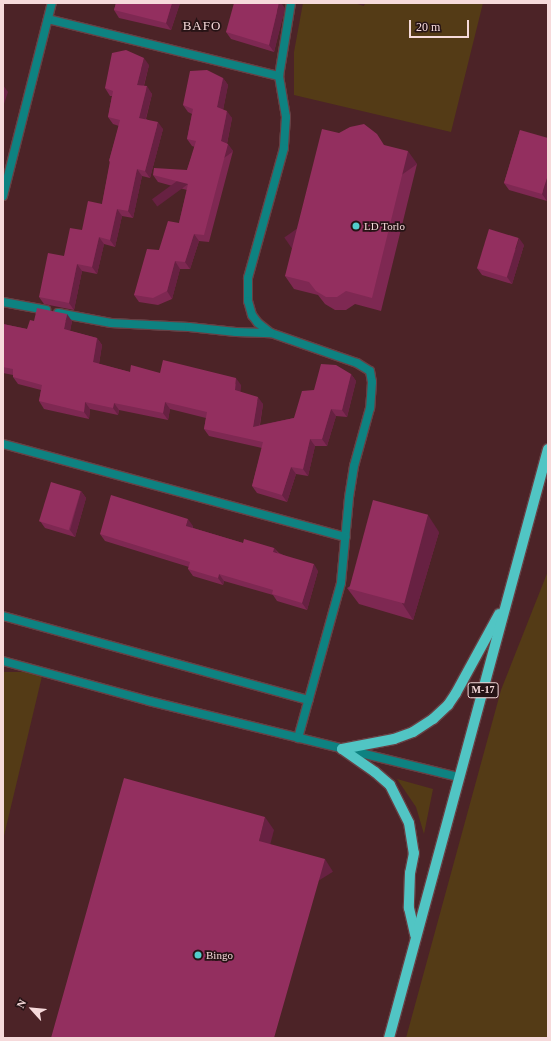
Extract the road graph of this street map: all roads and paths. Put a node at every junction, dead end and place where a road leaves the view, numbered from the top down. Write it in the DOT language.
graph roads {
  1 [pos="52,3"];
  2 [pos="291,3"];
  3 [pos="48,19"];
  4 [pos="279,76"];
  5 [pos="3,196"];
  6 [pos="3,302"];
  7 [pos="271,333"];
  8 [pos="3,444"];
  9 [pos="548,449"];
  10 [pos="346,537"];
  11 [pos="506,602"];
  12 [pos="3,616"];
  13 [pos="3,661"];
  14 [pos="309,700"];
  15 [pos="298,738"];
  16 [pos="342,749"];
  17 [pos="459,777"];
  18 [pos="416,937"];
  19 [pos="389,1038"];
  1 -- 3 [label="street"];
  2 -- 4 [label="street"];
  3 -- 4 [label="street"];
  3 -- 5 [label="street"];
  4 -- 7 [label="street"];
  6 -- 7 [label="street"];
  7 -- 10 [label="street"];
  8 -- 10 [label="street"];
  9 -- 11 [label="main road, M-17"];
  10 -- 14 [label="street"];
  11 -- 16 [label="main road"];
  11 -- 17 [label="main road, M-17"];
  12 -- 14 [label="street"];
  13 -- 15 [label="street"];
  14 -- 15 [label="street"];
  15 -- 16 [label="street"];
  16 -- 17 [label="street"];
  16 -- 18 [label="main road"];
  17 -- 18 [label="main road, M-17"];
  18 -- 19 [label="main road, M-17"];
}
